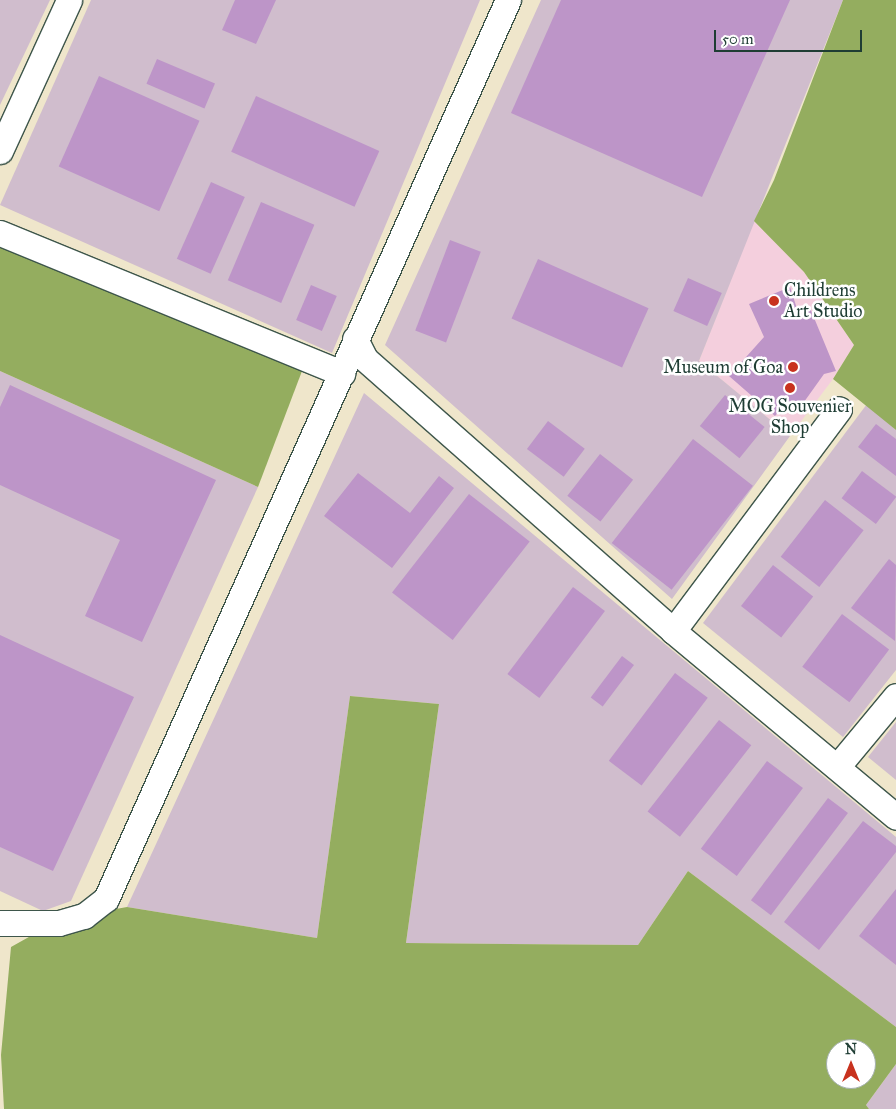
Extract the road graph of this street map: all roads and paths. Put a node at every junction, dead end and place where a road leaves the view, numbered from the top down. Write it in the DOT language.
graph roads {
  1 [pos="69,0"];
  2 [pos="508,0"];
  3 [pos="0,151"];
  4 [pos="0,233"];
  5 [pos="355,338"];
  6 [pos="342,373"];
  7 [pos="839,409"];
  8 [pos="673,631"];
  9 [pos="896,696"];
  10 [pos="837,767"];
  11 [pos="896,816"];
  12 [pos="0,923"];
  1 -- 3 [label="street"];
  2 -- 5 [label="street"];
  4 -- 6 [label="street"];
  5 -- 6 [label="street"];
  5 -- 8 [label="street"];
  6 -- 12 [label="street"];
  7 -- 8 [label="street"];
  8 -- 10 [label="street"];
  9 -- 10 [label="street"];
  10 -- 11 [label="street"];
}
